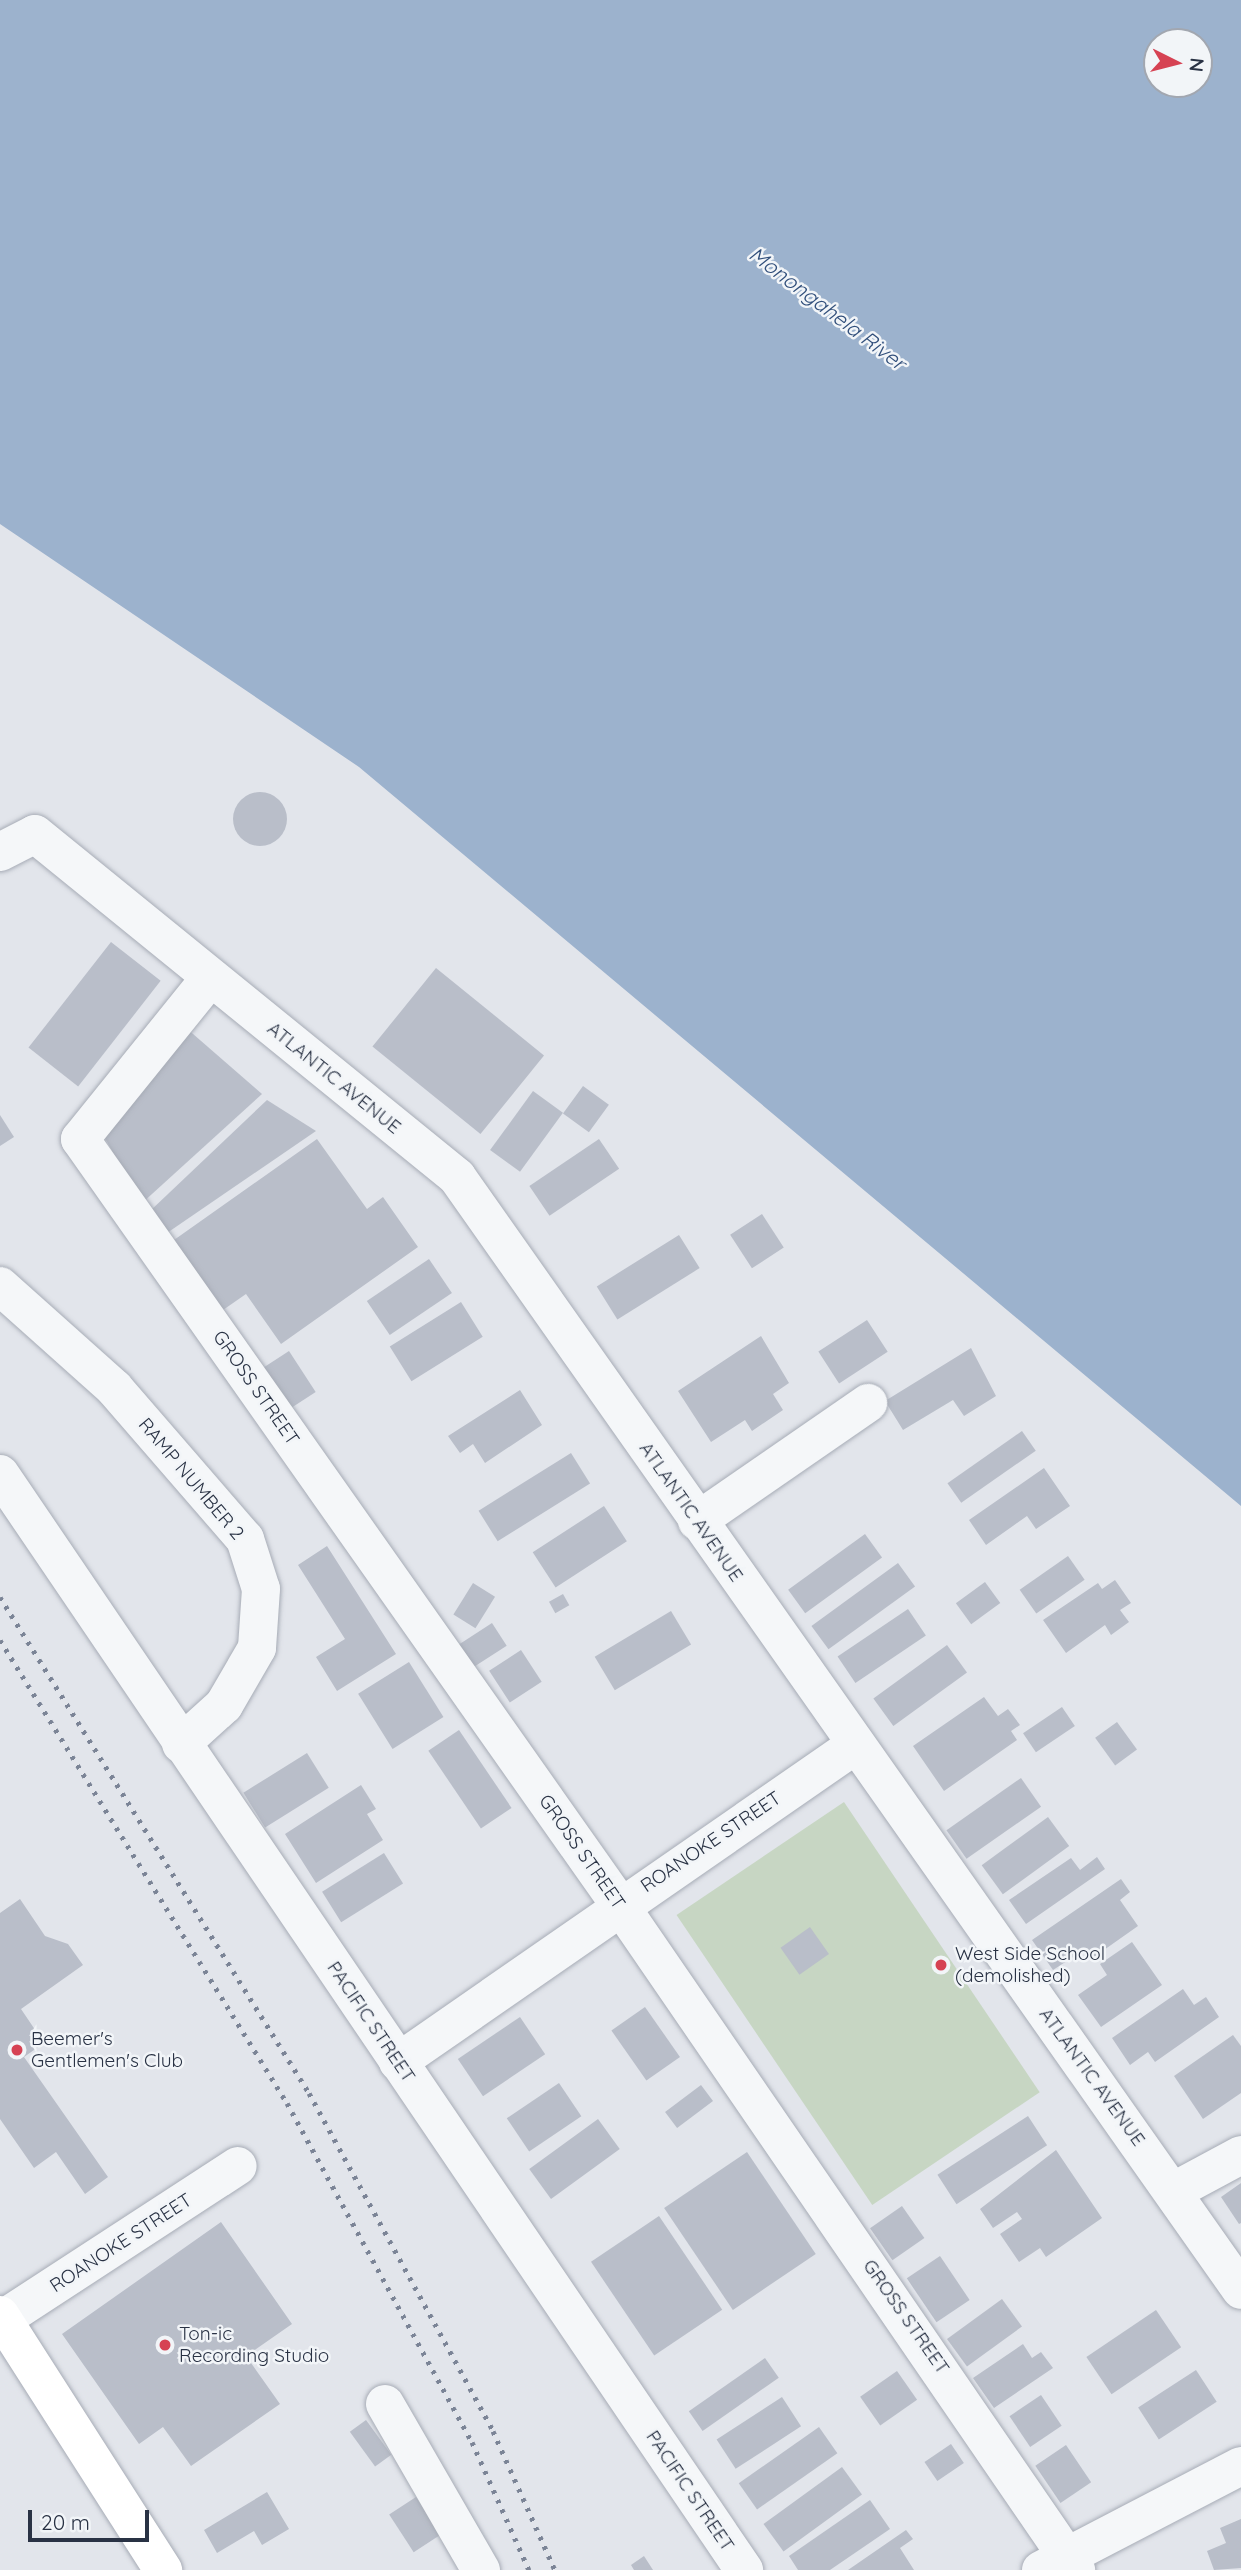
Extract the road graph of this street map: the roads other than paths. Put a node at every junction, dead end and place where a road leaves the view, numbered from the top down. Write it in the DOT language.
graph roads {
  1 [pos="0,852"];
  2 [pos="209,978"];
  3 [pos="0,1286"];
  4 [pos="868,1403"];
  5 [pos="0,1474"];
  6 [pos="697,1521"];
  7 [pos="181,1744"];
  8 [pos="854,1746"];
  9 [pos="619,1903"];
  10 [pos="398,2062"];
  11 [pos="1241,2155"];
  12 [pos="238,2166"];
  13 [pos="1174,2191"];
  14 [pos="1241,2290"];
  15 [pos="1,2317"];
  16 [pos="385,2404"];
  17 [pos="1241,2466"];
  18 [pos="1063,2565"];
  19 [pos="163,2570"];
  20 [pos="481,2570"];
  21 [pos="744,2570"];
  1 -- 2 [label="street, ATLANTIC AVENUE"];
  2 -- 6 [label="street, ATLANTIC AVENUE"];
  2 -- 9 [label="street, GROSS STREET"];
  3 -- 7 [label="street, RAMP NUMBER 2"];
  4 -- 6 [label="street"];
  5 -- 7 [label="street, PACIFIC STREET"];
  6 -- 8 [label="street, ATLANTIC AVENUE"];
  7 -- 10 [label="street, PACIFIC STREET"];
  8 -- 9 [label="street, ROANOKE STREET"];
  8 -- 13 [label="street, ATLANTIC AVENUE"];
  9 -- 10 [label="street, ROANOKE STREET"];
  9 -- 18 [label="street, GROSS STREET"];
  10 -- 21 [label="street, PACIFIC STREET"];
  11 -- 13 [label="street"];
  12 -- 15 [label="street, ROANOKE STREET"];
  13 -- 14 [label="street, ATLANTIC AVENUE"];
  15 -- 19 [label="main road"];
  16 -- 20 [label="street"];
  17 -- 18 [label="street"];
}
